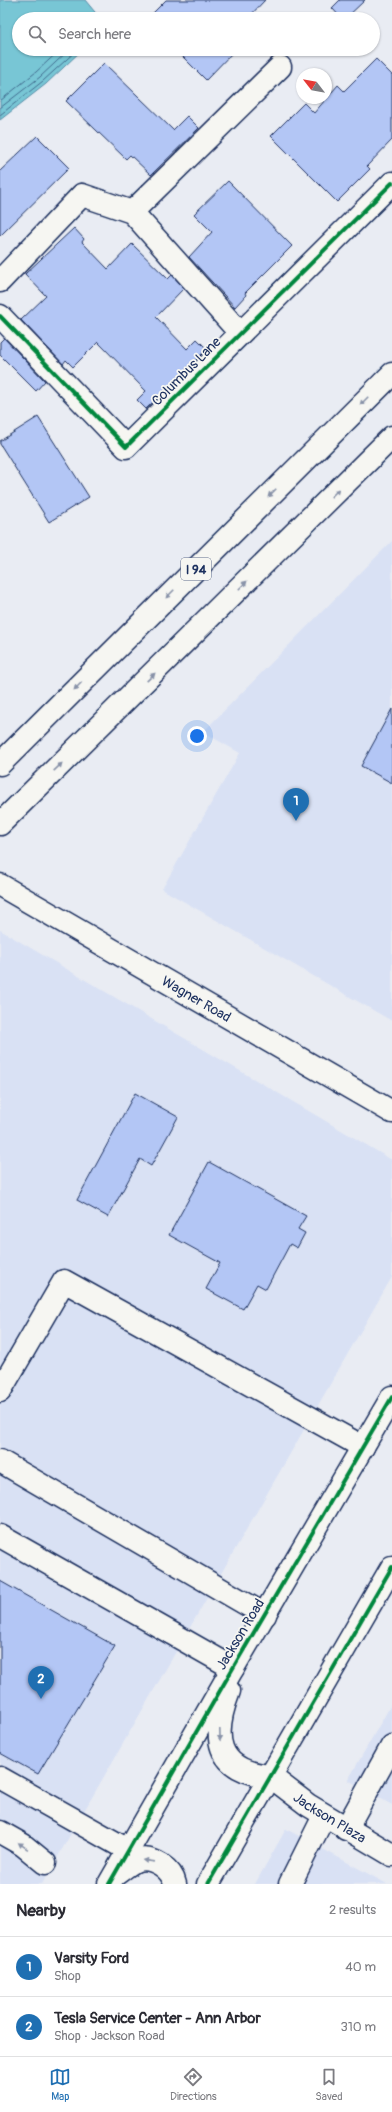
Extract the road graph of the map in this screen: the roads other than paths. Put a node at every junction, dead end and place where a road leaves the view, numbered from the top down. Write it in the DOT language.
graph roads {
  1 [pos="280,67"];
  2 [pos="392,183"];
  3 [pos="132,212"];
  4 [pos="0,281"];
  5 [pos="0,316"];
  6 [pos="240,333"];
  7 [pos="392,374"];
  8 [pos="392,437"];
  9 [pos="392,444"];
  10 [pos="360,468"];
  11 [pos="0,764"];
  12 [pos="0,824"];
  13 [pos="4,888"];
  14 [pos="392,1112"];
  15 [pos="0,1391"];
  16 [pos="392,1397"];
  17 [pos="363,1447"];
  18 [pos="0,1461"];
  19 [pos="0,1536"];
  20 [pos="392,1567"];
  21 [pos="265,1615"];
  22 [pos="247,1645"];
  23 [pos="233,1668"];
  24 [pos="392,1746"];
  25 [pos="270,1776"];
  26 [pos="0,1778"];
  27 [pos="324,1816"];
  28 [pos="346,1829"];
  29 [pos="0,1832"];
  30 [pos="128,1850"];
  31 [pos="392,1855"];
  32 [pos="45,1863"];
  33 [pos="112,1879"];
  34 [pos="175,1884"];
  35 [pos="208,1884"];
  36 [pos="290,1884"];
  1 -- 3 [label="main road"];
  2 -- 6 [label="main road, Columbus Lane"];
  3 -- 4 [label="main road, Columbus Lane"];
  3 -- 6 [label="main road, Columbus Lane"];
  5 -- 6 [label="main road, Columbus Lane"];
  7 -- 11 [label="main road, I 94, one-way"];
  8 -- 10 [label="main road"];
  9 -- 10 [label="main road"];
  12 -- 10 [label="main road, one-way"];
  13 -- 14 [label="main road, Wagner Road"];
  15 -- 17 [label="main road"];
  16 -- 17 [label="main road, Jackson Road"];
  17 -- 21 [label="main road, Jackson Road"];
  18 -- 21 [label="main road"];
  19 -- 23 [label="main road"];
  20 -- 25 [label="main road"];
  21 -- 22 [label="main road, Jackson Road"];
  22 -- 23 [label="main road, Jackson Road"];
  22 -- 25 [label="main road, one-way"];
  23 -- 30 [label="main road, Jackson Road"];
  24 -- 28 [label="main road"];
  25 -- 27 [label="main road, Jackson Plaza"];
  25 -- 35 [label="main road"];
  26 -- 30 [label="main road"];
  27 -- 28 [label="main road, Jackson Plaza"];
  27 -- 36 [label="main road"];
  28 -- 31 [label="main road, Jackson Plaza"];
  32 -- 29 [label="main road, one-way"];
  30 -- 33 [label="main road, Jackson Road"];
  34 -- 33 [label="main road, one-way"];
}
